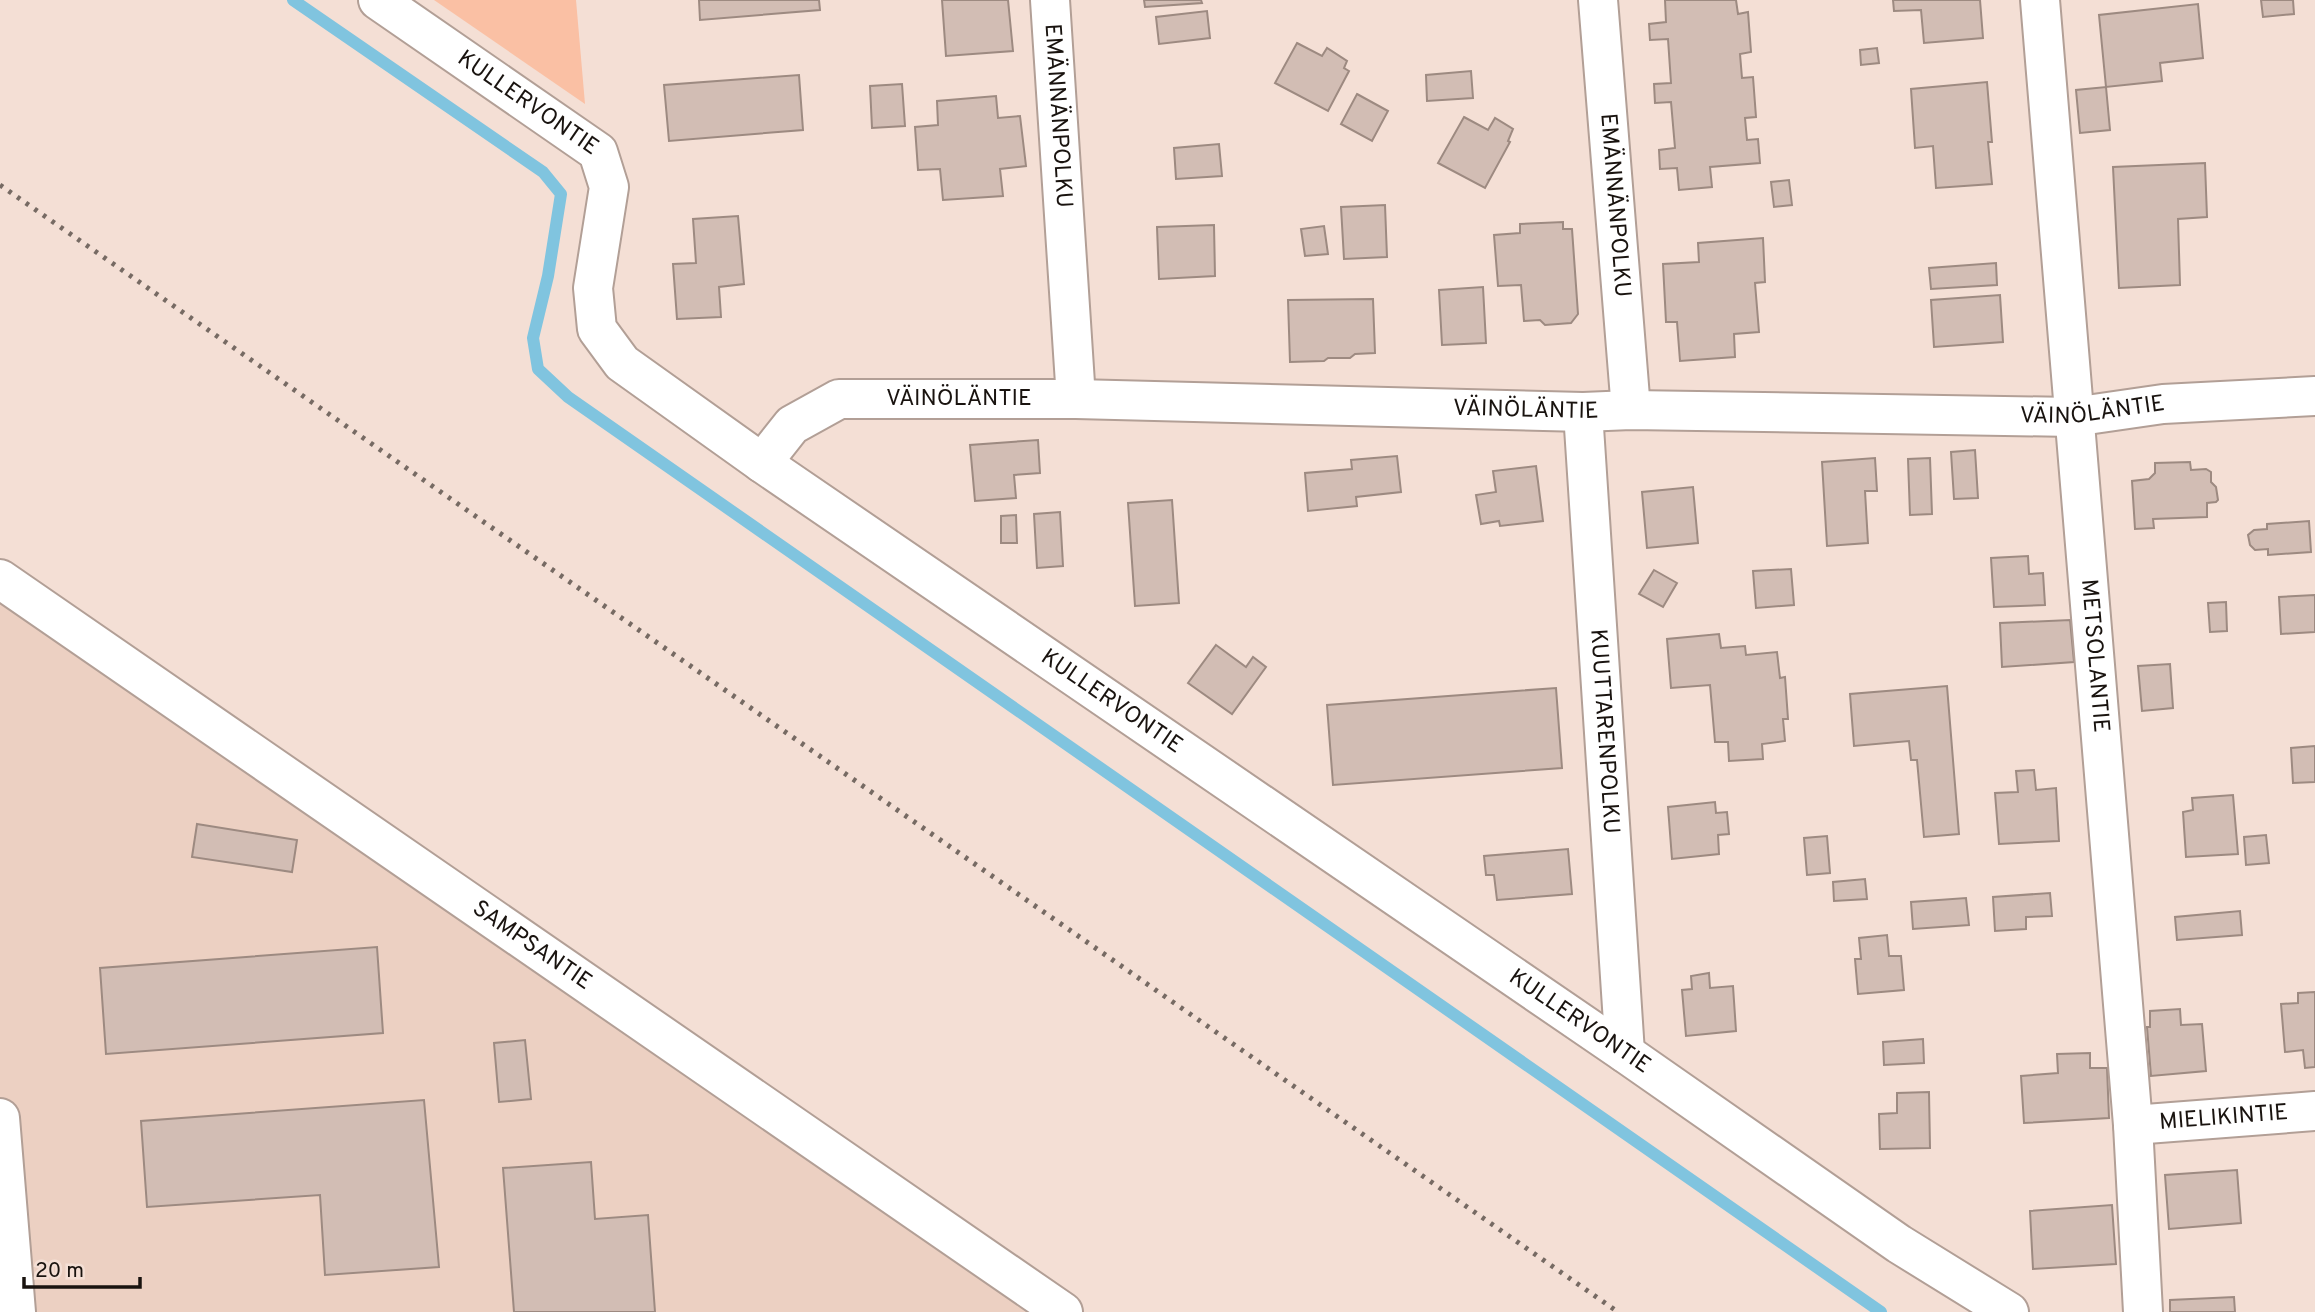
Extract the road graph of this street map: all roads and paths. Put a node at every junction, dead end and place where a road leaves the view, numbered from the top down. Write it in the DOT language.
graph roads {
  1 [pos="377,0"];
  2 [pos="1050,0"];
  3 [pos="1598,0"];
  4 [pos="2040,0"];
  5 [pos="2315,396"];
  6 [pos="1076,399"];
  7 [pos="1631,410"];
  8 [pos="1583,412"];
  9 [pos="2073,417"];
  10 [pos="762,463"];
  11 [pos="0,579"];
  12 [pos="1625,1052"];
  13 [pos="2315,1111"];
  14 [pos="0,1118"];
  15 [pos="2133,1125"];
  16 [pos="16,1312"];
  17 [pos="1063,1312"];
  18 [pos="2009,1312"];
  19 [pos="2143,1312"];
  1 -- 10 [label="street, KULLERVONTIE"];
  2 -- 6 [label="street, EMÄNNÄNPOLKU"];
  3 -- 7 [label="street, EMÄNNÄNPOLKU"];
  4 -- 9 [label="street, METSOLANTIE"];
  5 -- 9 [label="street, VÄINÖLÄNTIE"];
  6 -- 8 [label="street, VÄINÖLÄNTIE"];
  6 -- 10 [label="street, VÄINÖLÄNTIE"];
  7 -- 8 [label="street, VÄINÖLÄNTIE"];
  7 -- 9 [label="street, VÄINÖLÄNTIE"];
  8 -- 12 [label="street, KUUTTARENPOLKU"];
  9 -- 15 [label="street, METSOLANTIE"];
  10 -- 12 [label="street, KULLERVONTIE"];
  11 -- 17 [label="street, SAMPSANTIE"];
  12 -- 18 [label="street, KULLERVONTIE"];
  13 -- 15 [label="street, MIELIKINTIE"];
  14 -- 16 [label="street"];
  15 -- 19 [label="street, METSOLANTIE"];
}
